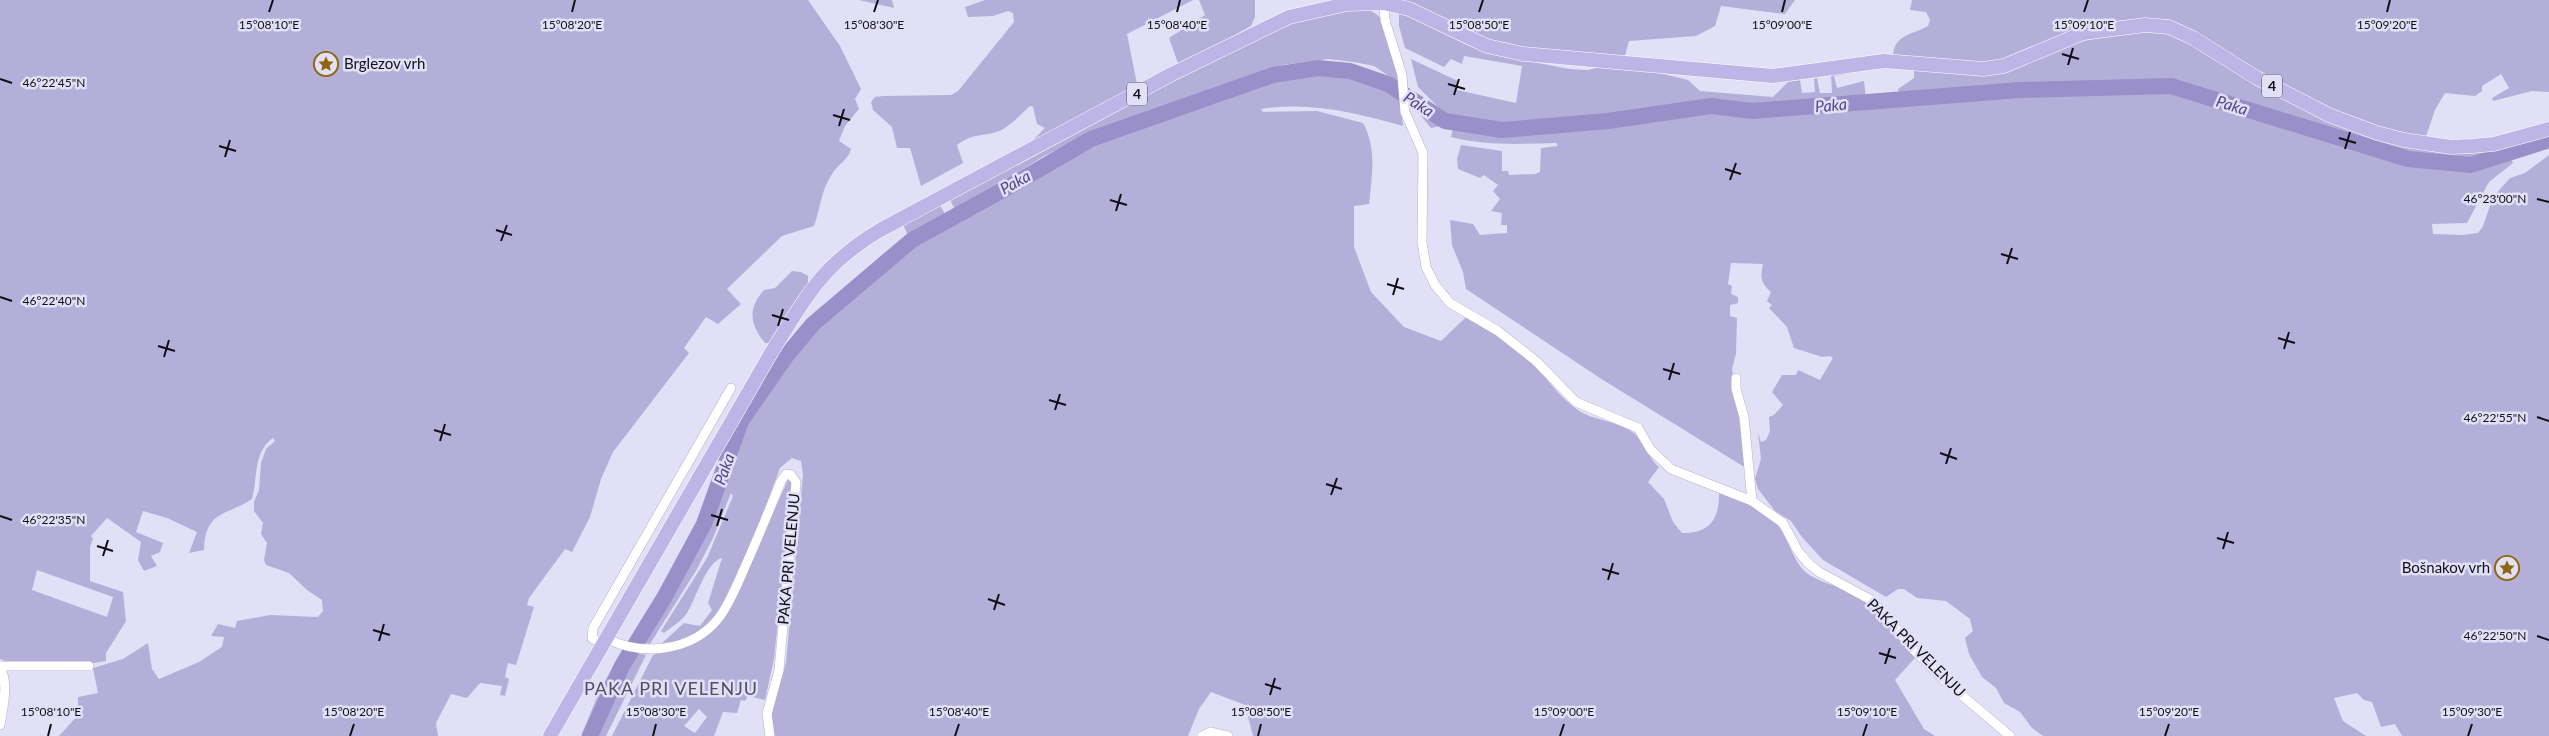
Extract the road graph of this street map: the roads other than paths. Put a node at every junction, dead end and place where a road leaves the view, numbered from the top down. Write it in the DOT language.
graph roads {
  1 [pos="1384,3"];
  2 [pos="2549,129"];
  3 [pos="1736,378"];
  4 [pos="731,388"];
  5 [pos="1752,501"];
  6 [pos="605,642"];
  7 [pos="89,666"];
  8 [pos="0,667"];
  9 [pos="0,725"];
  10 [pos="550,736"];
  11 [pos="770,736"];
  12 [pos="1202,736"];
  13 [pos="1228,736"];
  14 [pos="2010,736"];
  1 -- 2 [label="main road, 4"];
  1 -- 5 [label="street, PAKA PRI VELENJU"];
  1 -- 6 [label="main road, 4"];
  3 -- 5 [label="street"];
  4 -- 6 [label="street"];
  5 -- 14 [label="street, PAKA PRI VELENJU"];
  6 -- 10 [label="main road, 4"];
  6 -- 11 [label="street, PAKA PRI VELENJU"];
  7 -- 8 [label="street"];
  8 -- 9 [label="street"];
  12 -- 13 [label="street"];
}
